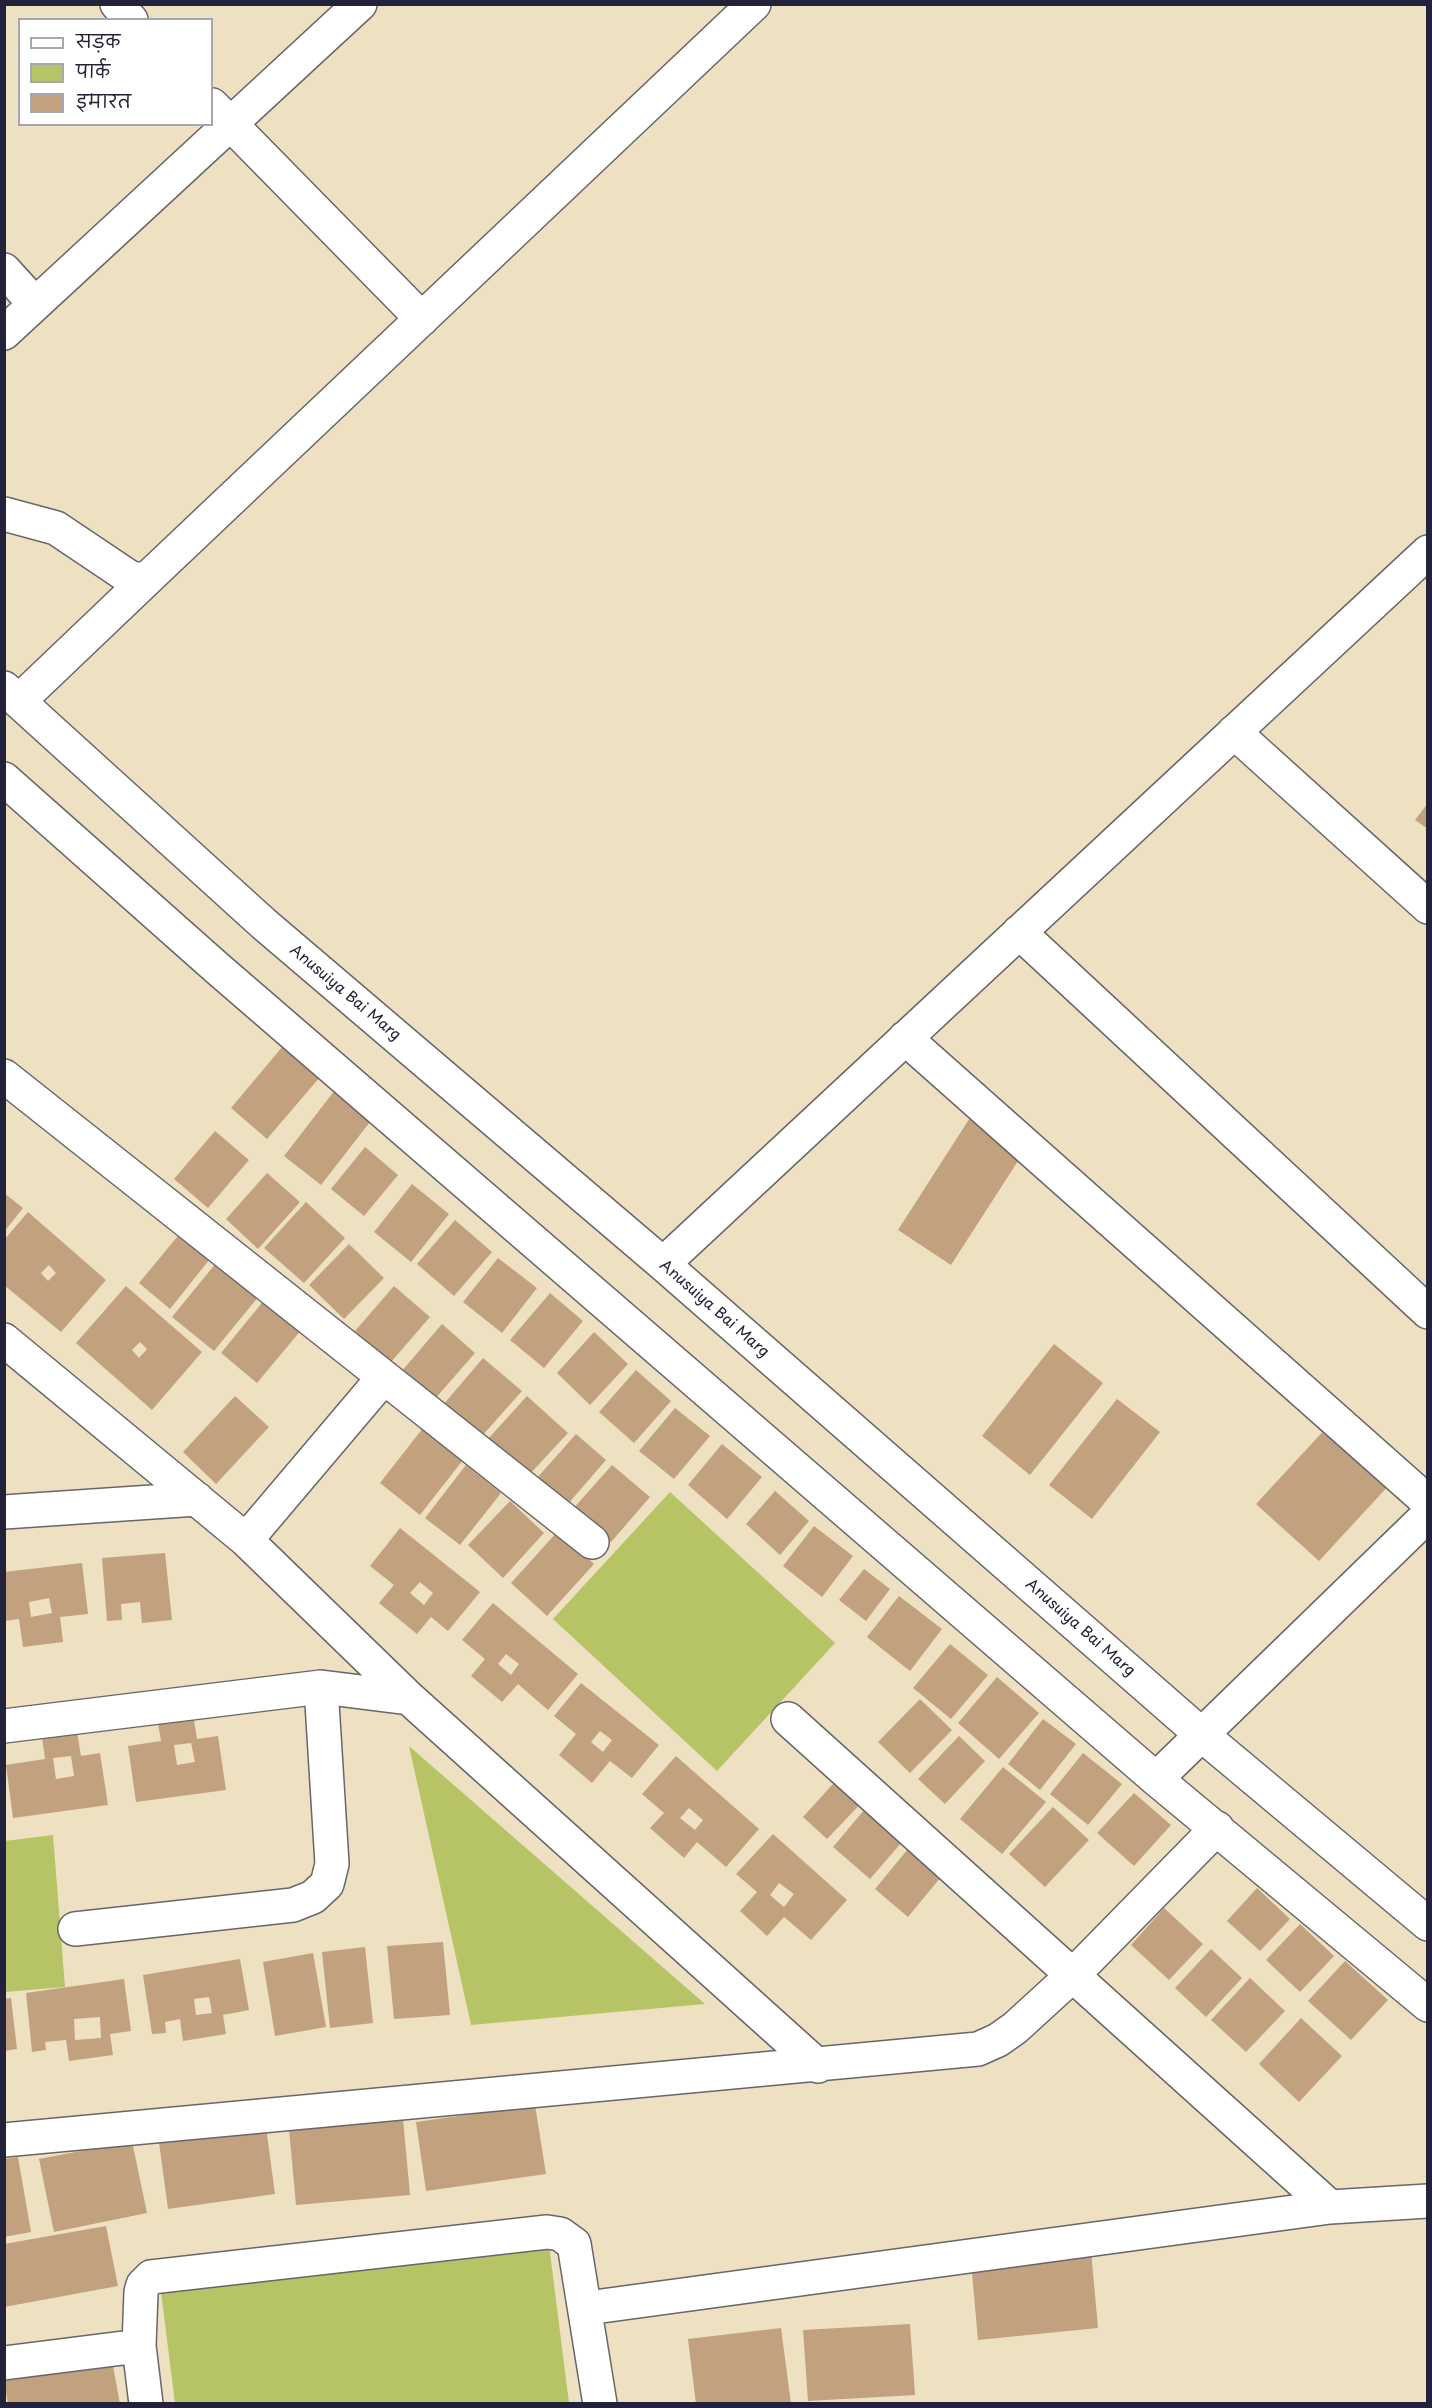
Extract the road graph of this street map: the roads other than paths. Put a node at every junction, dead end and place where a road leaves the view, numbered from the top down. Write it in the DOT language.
graph roads {
  1 [pos="117,4"];
  2 [pos="360,4"];
  3 [pos="754,4"];
  4 [pos="129,18"];
  5 [pos="221,116"];
  6 [pos="211,126"];
  7 [pos="4,270"];
  8 [pos="35,304"];
  9 [pos="422,319"];
  10 [pos="4,333"];
  11 [pos="4,514"];
  12 [pos="1428,552"];
  13 [pos="149,577"];
  14 [pos="12,695"];
  15 [pos="1234,732"];
  16 [pos="4,779"];
  17 [pos="1428,907"];
  18 [pos="1019,932"];
  19 [pos="905,1038"];
  20 [pos="4,1076"];
  21 [pos="663,1264"];
  22 [pos="1428,1312"];
  23 [pos="4,1340"];
  24 [pos="384,1377"];
  25 [pos="196,1499"];
  26 [pos="1428,1502"];
  27 [pos="4,1512"];
  28 [pos="1428,1515"];
  29 [pos="246,1540"];
  30 [pos="592,1542"];
  31 [pos="321,1687"];
  32 [pos="409,1698"];
  33 [pos="788,1719"];
  34 [pos="4,1726"];
  35 [pos="1202,1735"];
  36 [pos="1156,1779"];
  37 [pos="1217,1828"];
  38 [pos="1428,1924"];
  39 [pos="75,1929"];
  40 [pos="1073,1976"];
  41 [pos="1428,2005"];
  42 [pos="818,2066"];
  43 [pos="4,2140"];
  44 [pos="1428,2201"];
  45 [pos="1330,2208"];
  46 [pos="587,2308"];
  47 [pos="139,2346"];
  48 [pos="4,2363"];
  49 [pos="146,2403"];
  50 [pos="600,2403"];
  1 -- 4 [label="street"];
  2 -- 5 [label="street"];
  3 -- 9 [label="street"];
  5 -- 9 [label="street"];
  6 -- 8 [label="street"];
  7 -- 8 [label="street"];
  8 -- 10 [label="street"];
  9 -- 13 [label="street"];
  11 -- 13 [label="street"];
  12 -- 15 [label="street"];
  13 -- 14 [label="street"];
  14 -- 21 [label="street, Anusuiya Bai Marg"];
  15 -- 17 [label="street"];
  15 -- 18 [label="street"];
  16 -- 36 [label="street"];
  18 -- 19 [label="street"];
  18 -- 22 [label="street"];
  19 -- 21 [label="street"];
  19 -- 26 [label="street"];
  20 -- 24 [label="street"];
  21 -- 35 [label="street, Anusuiya Bai Marg"];
  23 -- 25 [label="street"];
  24 -- 29 [label="street"];
  24 -- 30 [label="street"];
  25 -- 27 [label="street"];
  25 -- 29 [label="street"];
  28 -- 35 [label="street"];
  29 -- 32 [label="street"];
  31 -- 32 [label="street"];
  31 -- 34 [label="street"];
  31 -- 39 [label="street"];
  32 -- 42 [label="street"];
  33 -- 40 [label="street"];
  35 -- 36 [label="street"];
  35 -- 38 [label="street, Anusuiya Bai Marg"];
  36 -- 37 [label="street"];
  37 -- 40 [label="street"];
  37 -- 41 [label="street"];
  40 -- 42 [label="street"];
  40 -- 45 [label="street"];
  42 -- 43 [label="street"];
  44 -- 45 [label="street"];
  45 -- 46 [label="street"];
  46 -- 47 [label="street"];
  46 -- 50 [label="street"];
  47 -- 48 [label="street"];
  47 -- 49 [label="street"];
}
